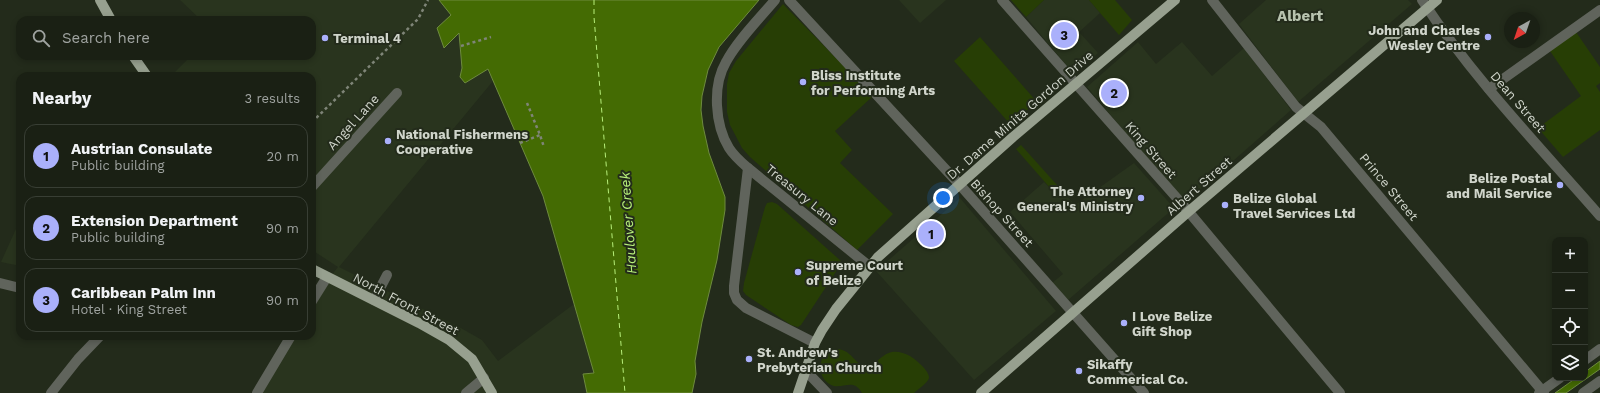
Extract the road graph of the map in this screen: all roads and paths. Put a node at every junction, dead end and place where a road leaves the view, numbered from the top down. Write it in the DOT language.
graph roads {
  1 [pos="100,0"];
  2 [pos="428,0"];
  3 [pos="775,0"];
  4 [pos="789,0"];
  5 [pos="1002,0"];
  6 [pos="1175,0"];
  7 [pos="1212,0"];
  8 [pos="1437,0"];
  9 [pos="1425,4"];
  10 [pos="1600,10"];
  11 [pos="109,16"];
  12 [pos="491,37"];
  13 [pos="460,46"];
  14 [pos="136,60"];
  15 [pos="144,72"];
  16 [pos="1076,84"];
  17 [pos="1489,89"];
  18 [pos="397,93"];
  19 [pos="527,103"];
  20 [pos="1303,113"];
  21 [pos="316,118"];
  22 [pos="540,134"];
  23 [pos="520,143"];
  24 [pos="544,147"];
  25 [pos="748,168"];
  26 [pos="316,183"];
  27 [pos="960,185"];
  28 [pos="1188,212"];
  29 [pos="1600,216"];
  30 [pos="869,266"];
  31 [pos="316,271"];
  32 [pos="387,275"];
  33 [pos="327,277"];
  34 [pos="0,283"];
  35 [pos="16,287"];
  36 [pos="316,295"];
  37 [pos="374,300"];
  38 [pos="1074,313"];
  39 [pos="96,340"];
  40 [pos="289,340"];
  41 [pos="815,343"];
  42 [pos="1600,349"];
  43 [pos="1588,358"];
  44 [pos="805,370"];
  45 [pos="484,378"];
  46 [pos="1556,381"];
  47 [pos="1600,381"];
  48 [pos="1542,392"];
  49 [pos="51,393"];
  50 [pos="257,393"];
  51 [pos="466,393"];
  52 [pos="492,393"];
  53 [pos="798,393"];
  54 [pos="828,393"];
  55 [pos="980,393"];
  56 [pos="1144,393"];
  57 [pos="1340,393"];
  58 [pos="1583,393"];
  1 -- 11 [label="main road"];
  2 -- 21 [label="path"];
  3 -- 25 [label="street, Treasury Lane"];
  4 -- 27 [label="street, Bishop Street"];
  5 -- 16 [label="street, King Street"];
  6 -- 16 [label="main road, Dr. Dame Minita Gordon Drive"];
  7 -- 20 [label="street, Prince Street"];
  8 -- 9 [label="main road, Albert Street"];
  9 -- 17 [label="street, Dean Street"];
  9 -- 20 [label="main road, Albert Street"];
  10 -- 17 [label="street"];
  12 -- 13 [label="path"];
  14 -- 15 [label="main road"];
  16 -- 27 [label="main road, Dr. Dame Minita Gordon Drive"];
  16 -- 28 [label="street, King Street"];
  17 -- 29 [label="street, Dean Street"];
  18 -- 26 [label="street, Angel Lane"];
  19 -- 22 [label="path"];
  20 -- 28 [label="main road, Albert Street"];
  20 -- 48 [label="street, Prince Street"];
  22 -- 23 [label="path"];
  22 -- 24 [label="path"];
  25 -- 30 [label="street, Treasury Lane"];
  25 -- 41 [label="street"];
  27 -- 30 [label="main road, Dr. Dame Minita Gordon Drive"];
  27 -- 38 [label="street, Bishop Street"];
  28 -- 38 [label="main road, Albert Street"];
  28 -- 57 [label="street, King Street"];
  30 -- 41 [label="main road, Dr. Dame Minita Gordon Drive"];
  31 -- 33 [label="main road, North Front Street"];
  32 -- 37 [label="street"];
  33 -- 36 [label="street"];
  33 -- 37 [label="main road, North Front Street"];
  34 -- 35 [label="street"];
  37 -- 45 [label="main road, North Front Street"];
  38 -- 55 [label="main road, Albert Street"];
  38 -- 56 [label="street, Bishop Street"];
  39 -- 49 [label="street"];
  40 -- 50 [label="street"];
  41 -- 44 [label="main road, Dr. Dame Minita Gordon Drive"];
  42 -- 43 [label="street"];
  44 -- 53 [label="main road, Dr. Dame Minita Gordon Drive"];
  44 -- 54 [label="street"];
  45 -- 51 [label="street"];
  45 -- 52 [label="main road, North Front Street"];
  46 -- 48 [label="street"];
  47 -- 58 [label="street"];
}
